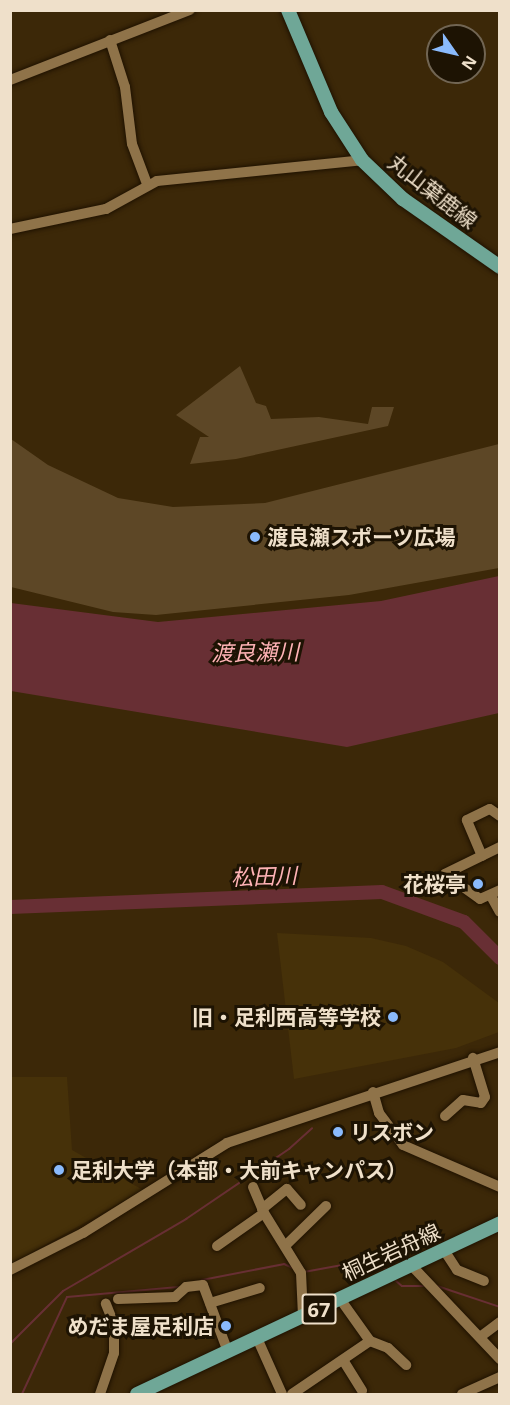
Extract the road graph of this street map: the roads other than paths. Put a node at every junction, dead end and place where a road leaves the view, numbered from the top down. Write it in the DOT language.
graph roads {
  1 [pos="190,10"];
  2 [pos="288,10"];
  3 [pos="110,40"];
  4 [pos="10,80"];
  5 [pos="362,160"];
  6 [pos="147,184"];
  7 [pos="10,229"];
  8 [pos="500,267"];
  9 [pos="500,816"];
  10 [pos="500,848"];
  11 [pos="482,856"];
  12 [pos="495,893"];
  13 [pos="500,912"];
  14 [pos="500,1052"];
  15 [pos="473,1058"];
  16 [pos="373,1092"];
  17 [pos="446,1116"];
  18 [pos="253,1187"];
  19 [pos="500,1187"];
  20 [pos="301,1205"];
  21 [pos="326,1206"];
  22 [pos="263,1211"];
  23 [pos="500,1222"];
  24 [pos="286,1245"];
  25 [pos="217,1246"];
  26 [pos="444,1250"];
  27 [pos="412,1266"];
  28 [pos="10,1270"];
  29 [pos="483,1281"];
  30 [pos="260,1288"];
  31 [pos="118,1299"];
  32 [pos="340,1299"];
  33 [pos="210,1303"];
  34 [pos="106,1304"];
  35 [pos="303,1316"];
  36 [pos="500,1322"];
  37 [pos="480,1337"];
  38 [pos="257,1338"];
  39 [pos="370,1341"];
  40 [pos="228,1352"];
  41 [pos="500,1359"];
  42 [pos="344,1360"];
  43 [pos="406,1365"];
  44 [pos="500,1377"];
  45 [pos="362,1390"];
  46 [pos="100,1395"];
  47 [pos="137,1395"];
  48 [pos="282,1395"];
  49 [pos="292,1395"];
  50 [pos="462,1395"];
  1 -- 3 [label="street"];
  2 -- 5 [label="main road, 丸山葉鹿線"];
  3 -- 4 [label="street"];
  3 -- 6 [label="street"];
  5 -- 6 [label="street"];
  5 -- 8 [label="main road, 丸山葉鹿線"];
  6 -- 7 [label="street"];
  9 -- 11 [label="street"];
  10 -- 11 [label="street"];
  11 -- 12 [label="street"];
  12 -- 13 [label="street"];
  14 -- 15 [label="street"];
  15 -- 16 [label="street"];
  15 -- 17 [label="street"];
  16 -- 19 [label="street"];
  16 -- 28 [label="street"];
  18 -- 22 [label="street"];
  20 -- 22 [label="street"];
  21 -- 24 [label="street"];
  22 -- 24 [label="street"];
  22 -- 25 [label="street"];
  23 -- 26 [label="main road, 桐生岩舟線 / 67"];
  24 -- 35 [label="street"];
  26 -- 27 [label="main road, 桐生岩舟線 / 67"];
  26 -- 29 [label="street"];
  27 -- 32 [label="main road, 桐生岩舟線 / 67"];
  27 -- 37 [label="street"];
  30 -- 33 [label="street"];
  31 -- 33 [label="street"];
  32 -- 35 [label="main road, 桐生岩舟線 / 67"];
  32 -- 39 [label="street"];
  33 -- 40 [label="street"];
  34 -- 46 [label="street"];
  35 -- 38 [label="main road, 桐生岩舟線 / 67"];
  36 -- 37 [label="street"];
  37 -- 41 [label="street"];
  38 -- 40 [label="main road, 桐生岩舟線 / 67"];
  38 -- 48 [label="street"];
  39 -- 42 [label="street"];
  39 -- 43 [label="street"];
  40 -- 47 [label="main road, 桐生岩舟線 / 67"];
  42 -- 45 [label="street"];
  42 -- 49 [label="street"];
  44 -- 50 [label="street"];
}
